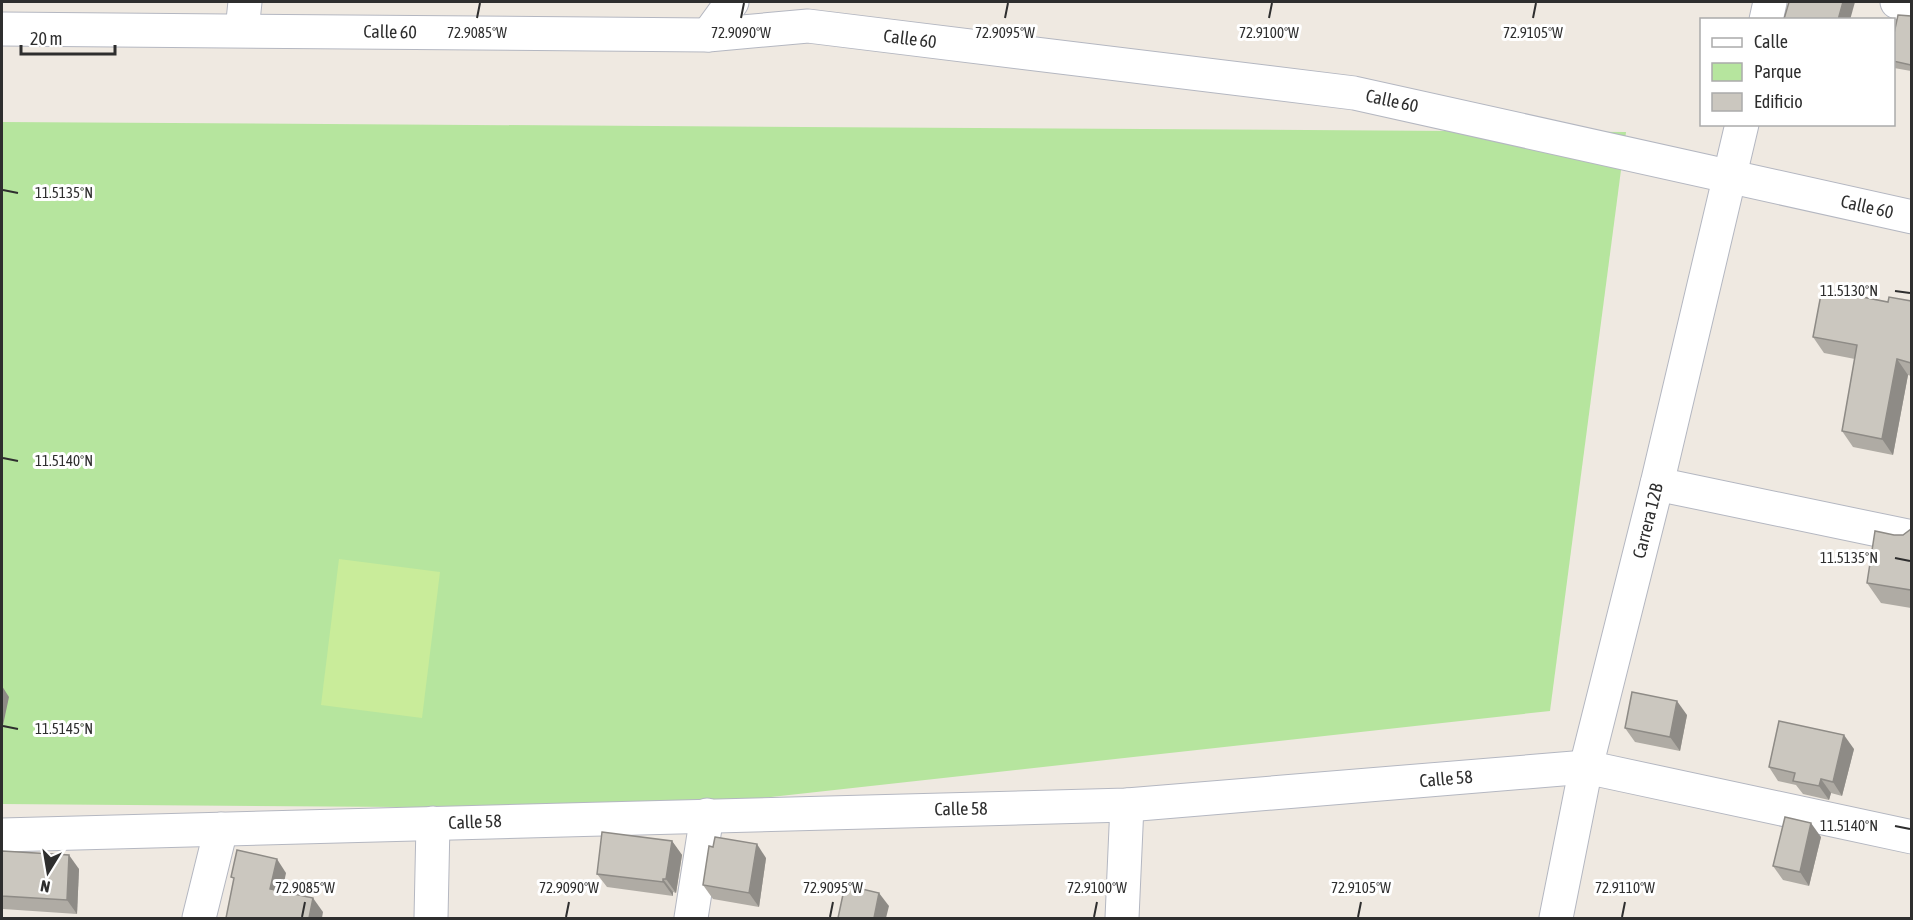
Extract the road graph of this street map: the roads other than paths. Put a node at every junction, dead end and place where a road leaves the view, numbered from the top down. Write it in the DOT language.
graph roads {
  1 [pos="732,2"];
  2 [pos="1770,2"];
  3 [pos="1897,2"];
  4 [pos="1911,5"];
  5 [pos="803,14"];
  6 [pos="244,16"];
  7 [pos="1766,18"];
  8 [pos="2,29"];
  9 [pos="708,35"];
  10 [pos="1742,126"];
  11 [pos="1730,176"];
  12 [pos="1911,217"];
  13 [pos="1658,484"];
  14 [pos="1911,537"];
  15 [pos="1586,767"];
  16 [pos="1127,806"];
  17 [pos="707,815"];
  18 [pos="433,823"];
  19 [pos="221,829"];
  20 [pos="2,835"];
  21 [pos="1911,837"];
  22 [pos="199,918"];
  23 [pos="431,918"];
  24 [pos="691,918"];
  25 [pos="1122,918"];
  26 [pos="1556,918"];
  1 -- 9 [label="street"];
  2 -- 7 [label="street"];
  3 -- 4 [label="street"];
  5 -- 9 [label="street, Calle 60"];
  5 -- 11 [label="street, Calle 60"];
  6 -- 8 [label="street, Calle 60"];
  6 -- 9 [label="street, Calle 60"];
  10 -- 11 [label="street, Carrera 12B"];
  11 -- 12 [label="street, Calle 60"];
  11 -- 13 [label="street, Carrera 12B"];
  13 -- 14 [label="street"];
  13 -- 15 [label="street, Carrera 12B"];
  15 -- 16 [label="street, Calle 58"];
  15 -- 21 [label="street, Calle 58"];
  15 -- 26 [label="street, Carrera 12B"];
  16 -- 17 [label="street, Calle 58"];
  16 -- 25 [label="street"];
  17 -- 18 [label="street, Calle 58"];
  17 -- 24 [label="street"];
  18 -- 19 [label="street, Calle 58"];
  18 -- 23 [label="street"];
  19 -- 20 [label="street, Calle 58"];
  19 -- 22 [label="street"];
}
